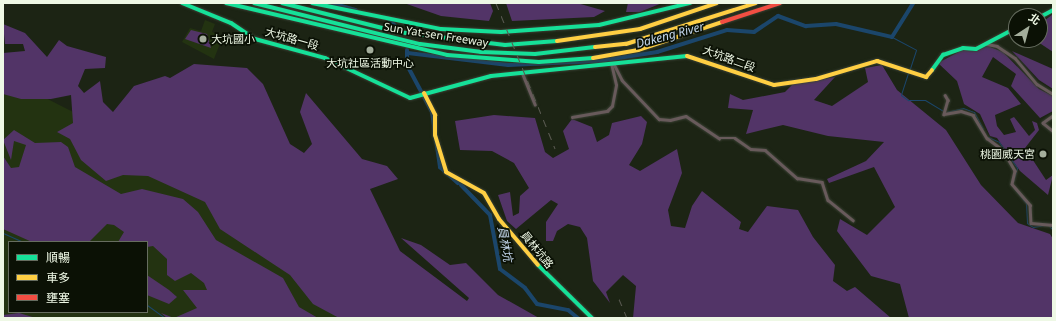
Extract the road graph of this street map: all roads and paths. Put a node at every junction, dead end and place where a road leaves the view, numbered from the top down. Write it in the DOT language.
graph roads {
  1 [pos="182,3"];
  2 [pos="226,3"];
  3 [pos="254,3"];
  4 [pos="282,3"];
  5 [pos="312,3"];
  6 [pos="690,3"];
  7 [pos="717,3"];
  8 [pos="756,3"];
  9 [pos="780,3"];
  10 [pos="1008,32"];
  11 [pos="986,44"];
  12 [pos="613,63"];
  13 [pos="522,72"];
  14 [pos="422,94"];
  15 [pos="1053,94"];
  16 [pos="945,95"];
  17 [pos="535,104"];
  18 [pos="1053,116"];
  19 [pos="572,117"];
  20 [pos="1053,131"];
  21 [pos="853,220"];
  22 [pos="1053,226"];
  23 [pos="592,318"];
  1 -- 14 [label="main road, 大坑路一段"];
  2 -- 9 [label="main road"];
  3 -- 8 [label="main road, Sun Yat-sen Freeway"];
  4 -- 7 [label="main road, Sun Yat-sen Freeway"];
  5 -- 6 [label="main road"];
  10 -- 11 [label="main road"];
  11 -- 12 [label="main road, 大坑路二段"];
  11 -- 15 [label="street"];
  12 -- 13 [label="main road, 大坑路二段"];
  12 -- 19 [label="street"];
  12 -- 21 [label="street"];
  13 -- 14 [label="main road, 大坑路二段"];
  13 -- 17 [label="street"];
  14 -- 23 [label="main road, 員林坑路"];
  16 -- 22 [label="street"];
  18 -- 20 [label="street"];
}
